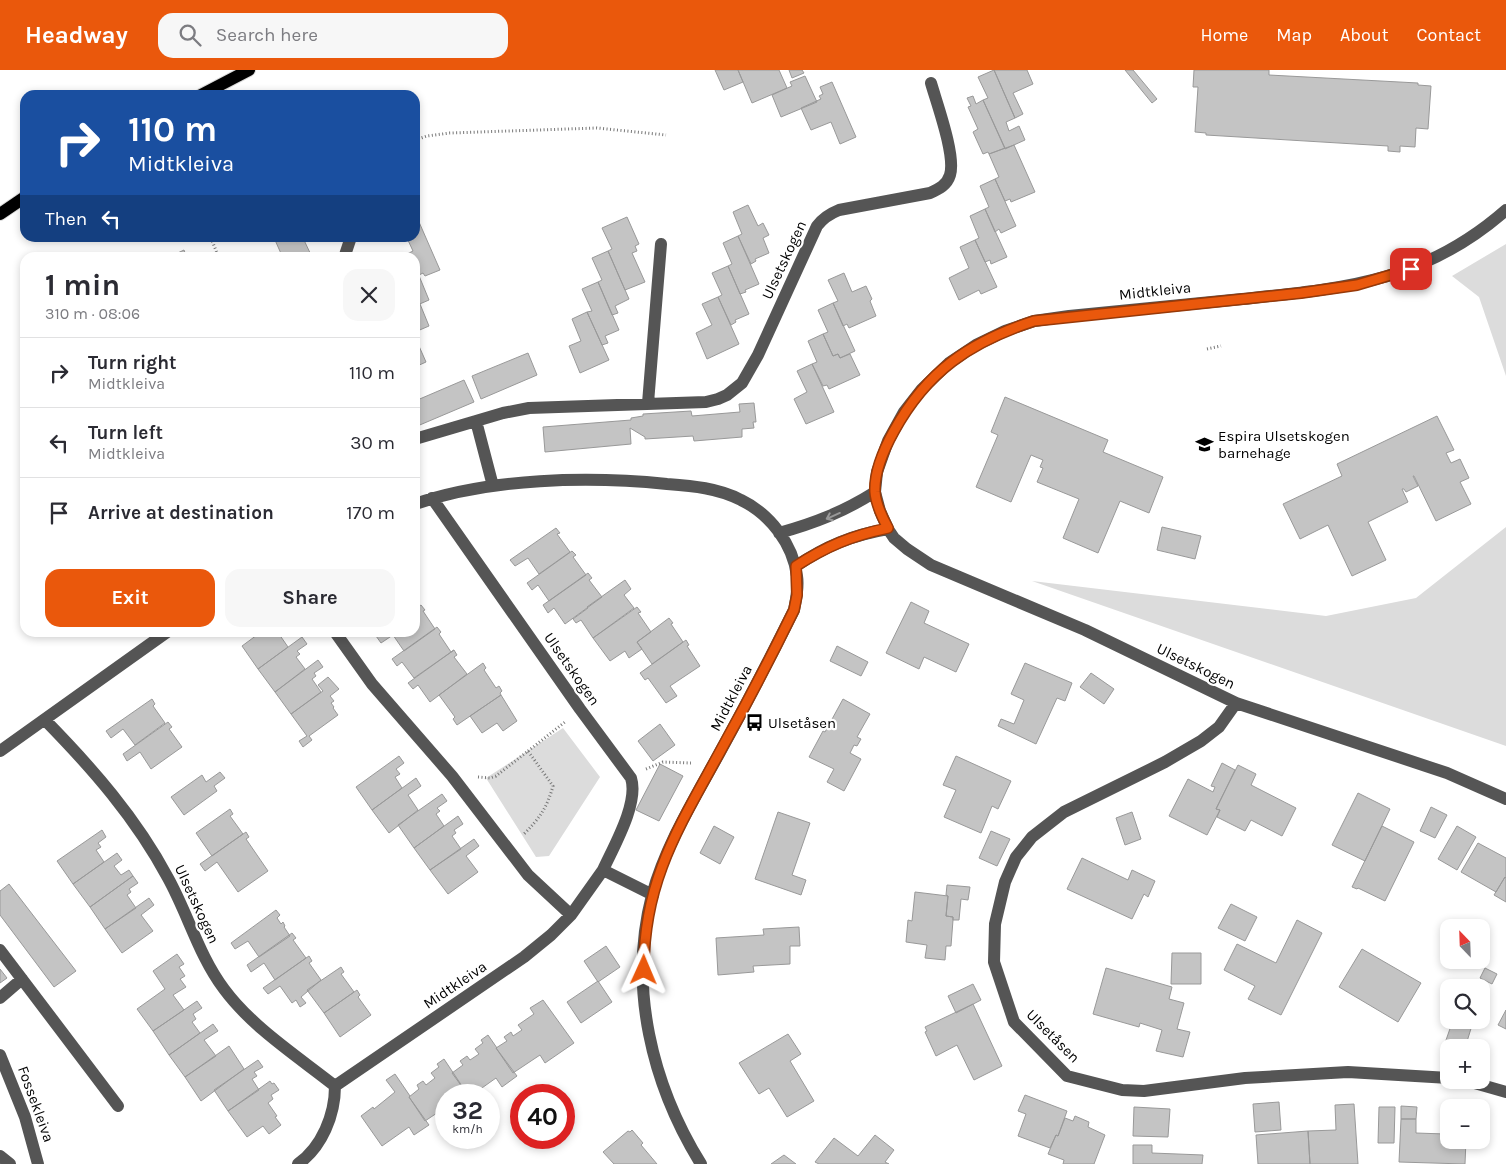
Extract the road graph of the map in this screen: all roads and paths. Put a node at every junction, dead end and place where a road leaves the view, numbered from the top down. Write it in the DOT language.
graph roads {
  1 [pos="249,70"];
  2 [pos="931,83"];
  3 [pos="211,90"];
  4 [pos="666,135"];
  5 [pos="420,138"];
  6 [pos="20,200"];
  7 [pos="1506,210"];
  8 [pos="0,214"];
  9 [pos="661,244"];
  10 [pos="1221,346"];
  11 [pos="1207,349"];
  12 [pos="648,403"];
  13 [pos="476,422"];
  14 [pos="420,438"];
  15 [pos="493,486"];
  16 [pos="875,492"];
  17 [pos="432,498"];
  18 [pos="420,502"];
  19 [pos="888,528"];
  20 [pos="779,533"];
  21 [pos="796,566"];
  22 [pos="160,637"];
  23 [pos="339,637"];
  24 [pos="1236,703"];
  25 [pos="580,709"];
  26 [pos="44,720"];
  27 [pos="0,751"];
  28 [pos="528,751"];
  29 [pos="693,763"];
  30 [pos="452,776"];
  31 [pos="631,778"];
  32 [pos="1506,799"];
  33 [pos="509,850"];
  34 [pos="603,870"];
  35 [pos="652,895"];
  36 [pos="571,915"];
  37 [pos="0,950"];
  38 [pos="22,979"];
  39 [pos="0,998"];
  40 [pos="0,1055"];
  41 [pos="1440,1077"];
  42 [pos="334,1086"];
  43 [pos="1490,1087"];
  44 [pos="1506,1092"];
  45 [pos="118,1106"];
  46 [pos="0,1156"];
  47 [pos="10,1164"];
  48 [pos="38,1164"];
  49 [pos="298,1164"];
  50 [pos="701,1164"];
  1 -- 3 [label="main road"];
  2 -- 12 [label="street, Ulsetskogen"];
  4 -- 5 [label="path"];
  6 -- 8 [label="main road"];
  7 -- 16 [label="street, Midtkleiva"];
  9 -- 12 [label="street"];
  10 -- 11 [label="path"];
  12 -- 13 [label="street, Ulsetskogen"];
  13 -- 14 [label="street, Ulsetskogen"];
  13 -- 15 [label="street"];
  15 -- 17 [label="street"];
  15 -- 20 [label="street"];
  16 -- 19 [label="street, Midtkleiva"];
  16 -- 20 [label="street, one-way"];
  17 -- 18 [label="street"];
  17 -- 25 [label="street, Ulsetskogen"];
  19 -- 21 [label="street"];
  19 -- 24 [label="street, Ulsetskogen"];
  20 -- 21 [label="street, Midtkleiva"];
  21 -- 35 [label="street, Midtkleiva"];
  22 -- 26 [label="street"];
  23 -- 30 [label="street"];
  24 -- 32 [label="street, Ulsetskogen"];
  24 -- 41 [label="street, Ulsetåsen"];
  25 -- 28 [label="path"];
  25 -- 31 [label="street, Ulsetskogen"];
  26 -- 27 [label="street"];
  26 -- 42 [label="street, Ulsetskogen"];
  28 -- 30 [label="path"];
  28 -- 33 [label="path"];
  29 -- 31 [label="path"];
  30 -- 33 [label="street"];
  31 -- 34 [label="street"];
  33 -- 36 [label="street"];
  34 -- 35 [label="street"];
  34 -- 36 [label="street, Midtkleiva"];
  35 -- 50 [label="street, Midtkleiva"];
  36 -- 42 [label="street, Midtkleiva"];
  37 -- 38 [label="street"];
  38 -- 39 [label="street"];
  38 -- 45 [label="street"];
  40 -- 48 [label="street, Fossekleiva"];
  42 -- 49 [label="street"];
  43 -- 44 [label="street"];
  46 -- 47 [label="street"];
}
